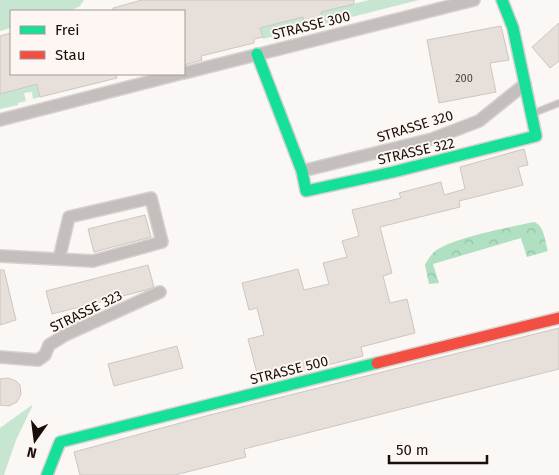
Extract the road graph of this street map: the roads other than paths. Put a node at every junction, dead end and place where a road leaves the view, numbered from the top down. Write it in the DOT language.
graph roads {
  1 [pos="474,0"];
  2 [pos="502,0"];
  3 [pos="257,54"];
  4 [pos="185,73"];
  5 [pos="175,75"];
  6 [pos="525,84"];
  7 [pos="559,103"];
  8 [pos="532,114"];
  9 [pos="0,120"];
  10 [pos="302,171"];
  11 [pos="0,256"];
  12 [pos="60,259"];
  13 [pos="160,292"];
  14 [pos="559,318"];
  15 [pos="0,357"];
  16 [pos="47,475"];
  1 -- 3 [label="street, STRASSE 300"];
  2 -- 6 [label="street, STRASSE 322"];
  3 -- 4 [label="street, STRASSE 300"];
  3 -- 10 [label="street, STRASSE 322"];
  5 -- 9 [label="street"];
  6 -- 8 [label="street, STRASSE 322"];
  6 -- 10 [label="street, STRASSE 320"];
  7 -- 8 [label="lane"];
  8 -- 10 [label="street, STRASSE 322"];
  11 -- 12 [label="street"];
  12 -- 12 [label="street"];
  13 -- 15 [label="street, STRASSE 323"];
  14 -- 16 [label="street, STRASSE 500"];
}
